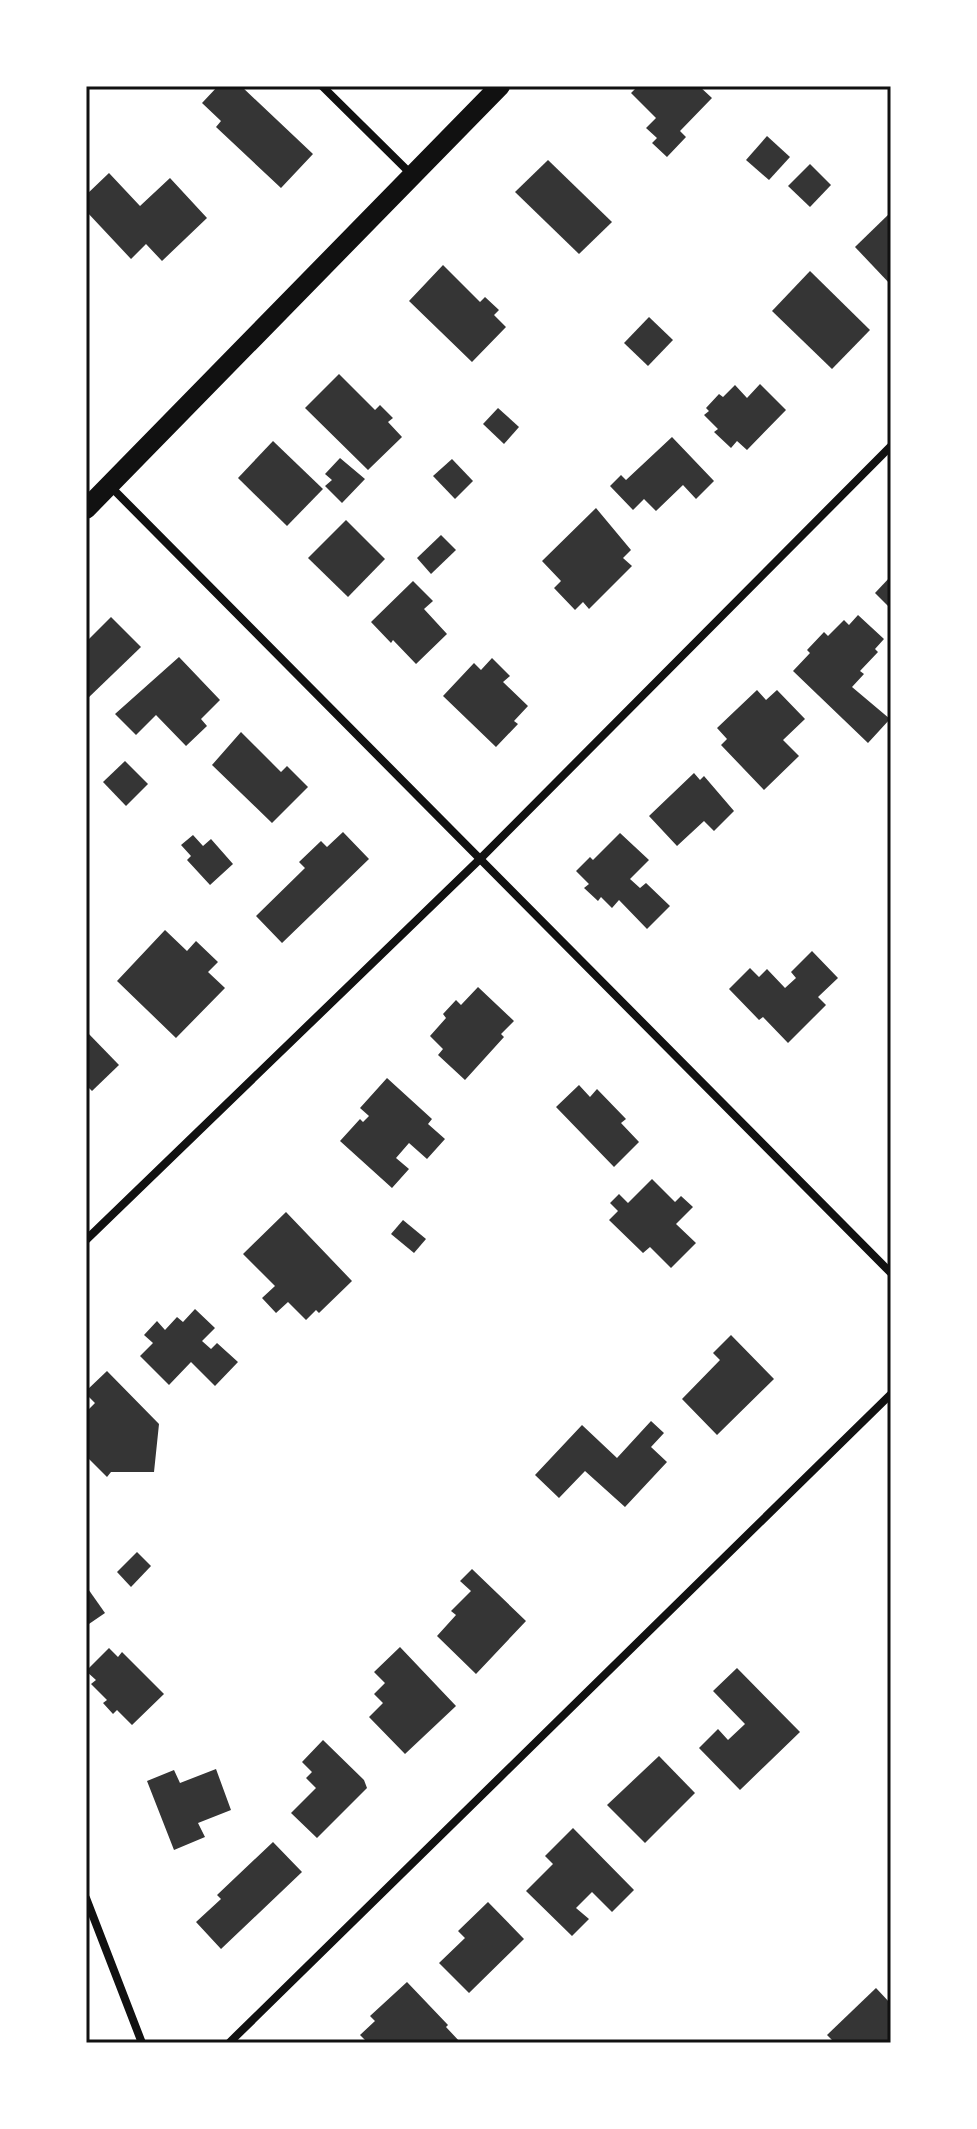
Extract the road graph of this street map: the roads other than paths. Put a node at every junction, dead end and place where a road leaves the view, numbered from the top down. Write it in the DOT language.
graph roads {
  1 [pos="322,86"];
  2 [pos="500,86"];
  3 [pos="412,176"];
  4 [pos="891,446"];
  5 [pos="110,485"];
  6 [pos="86,509"];
  7 [pos="480,859"];
  8 [pos="86,1240"];
  9 [pos="891,1273"];
  10 [pos="891,1394"];
  11 [pos="86,1898"];
  12 [pos="142,2043"];
  13 [pos="229,2043"];
  1 -- 3 [label="street"];
  2 -- 3 [label="main road"];
  3 -- 5 [label="main road"];
  4 -- 7 [label="street"];
  5 -- 6 [label="main road"];
  5 -- 7 [label="street"];
  7 -- 8 [label="street"];
  7 -- 9 [label="street"];
  10 -- 13 [label="street"];
  11 -- 12 [label="street"];
}
